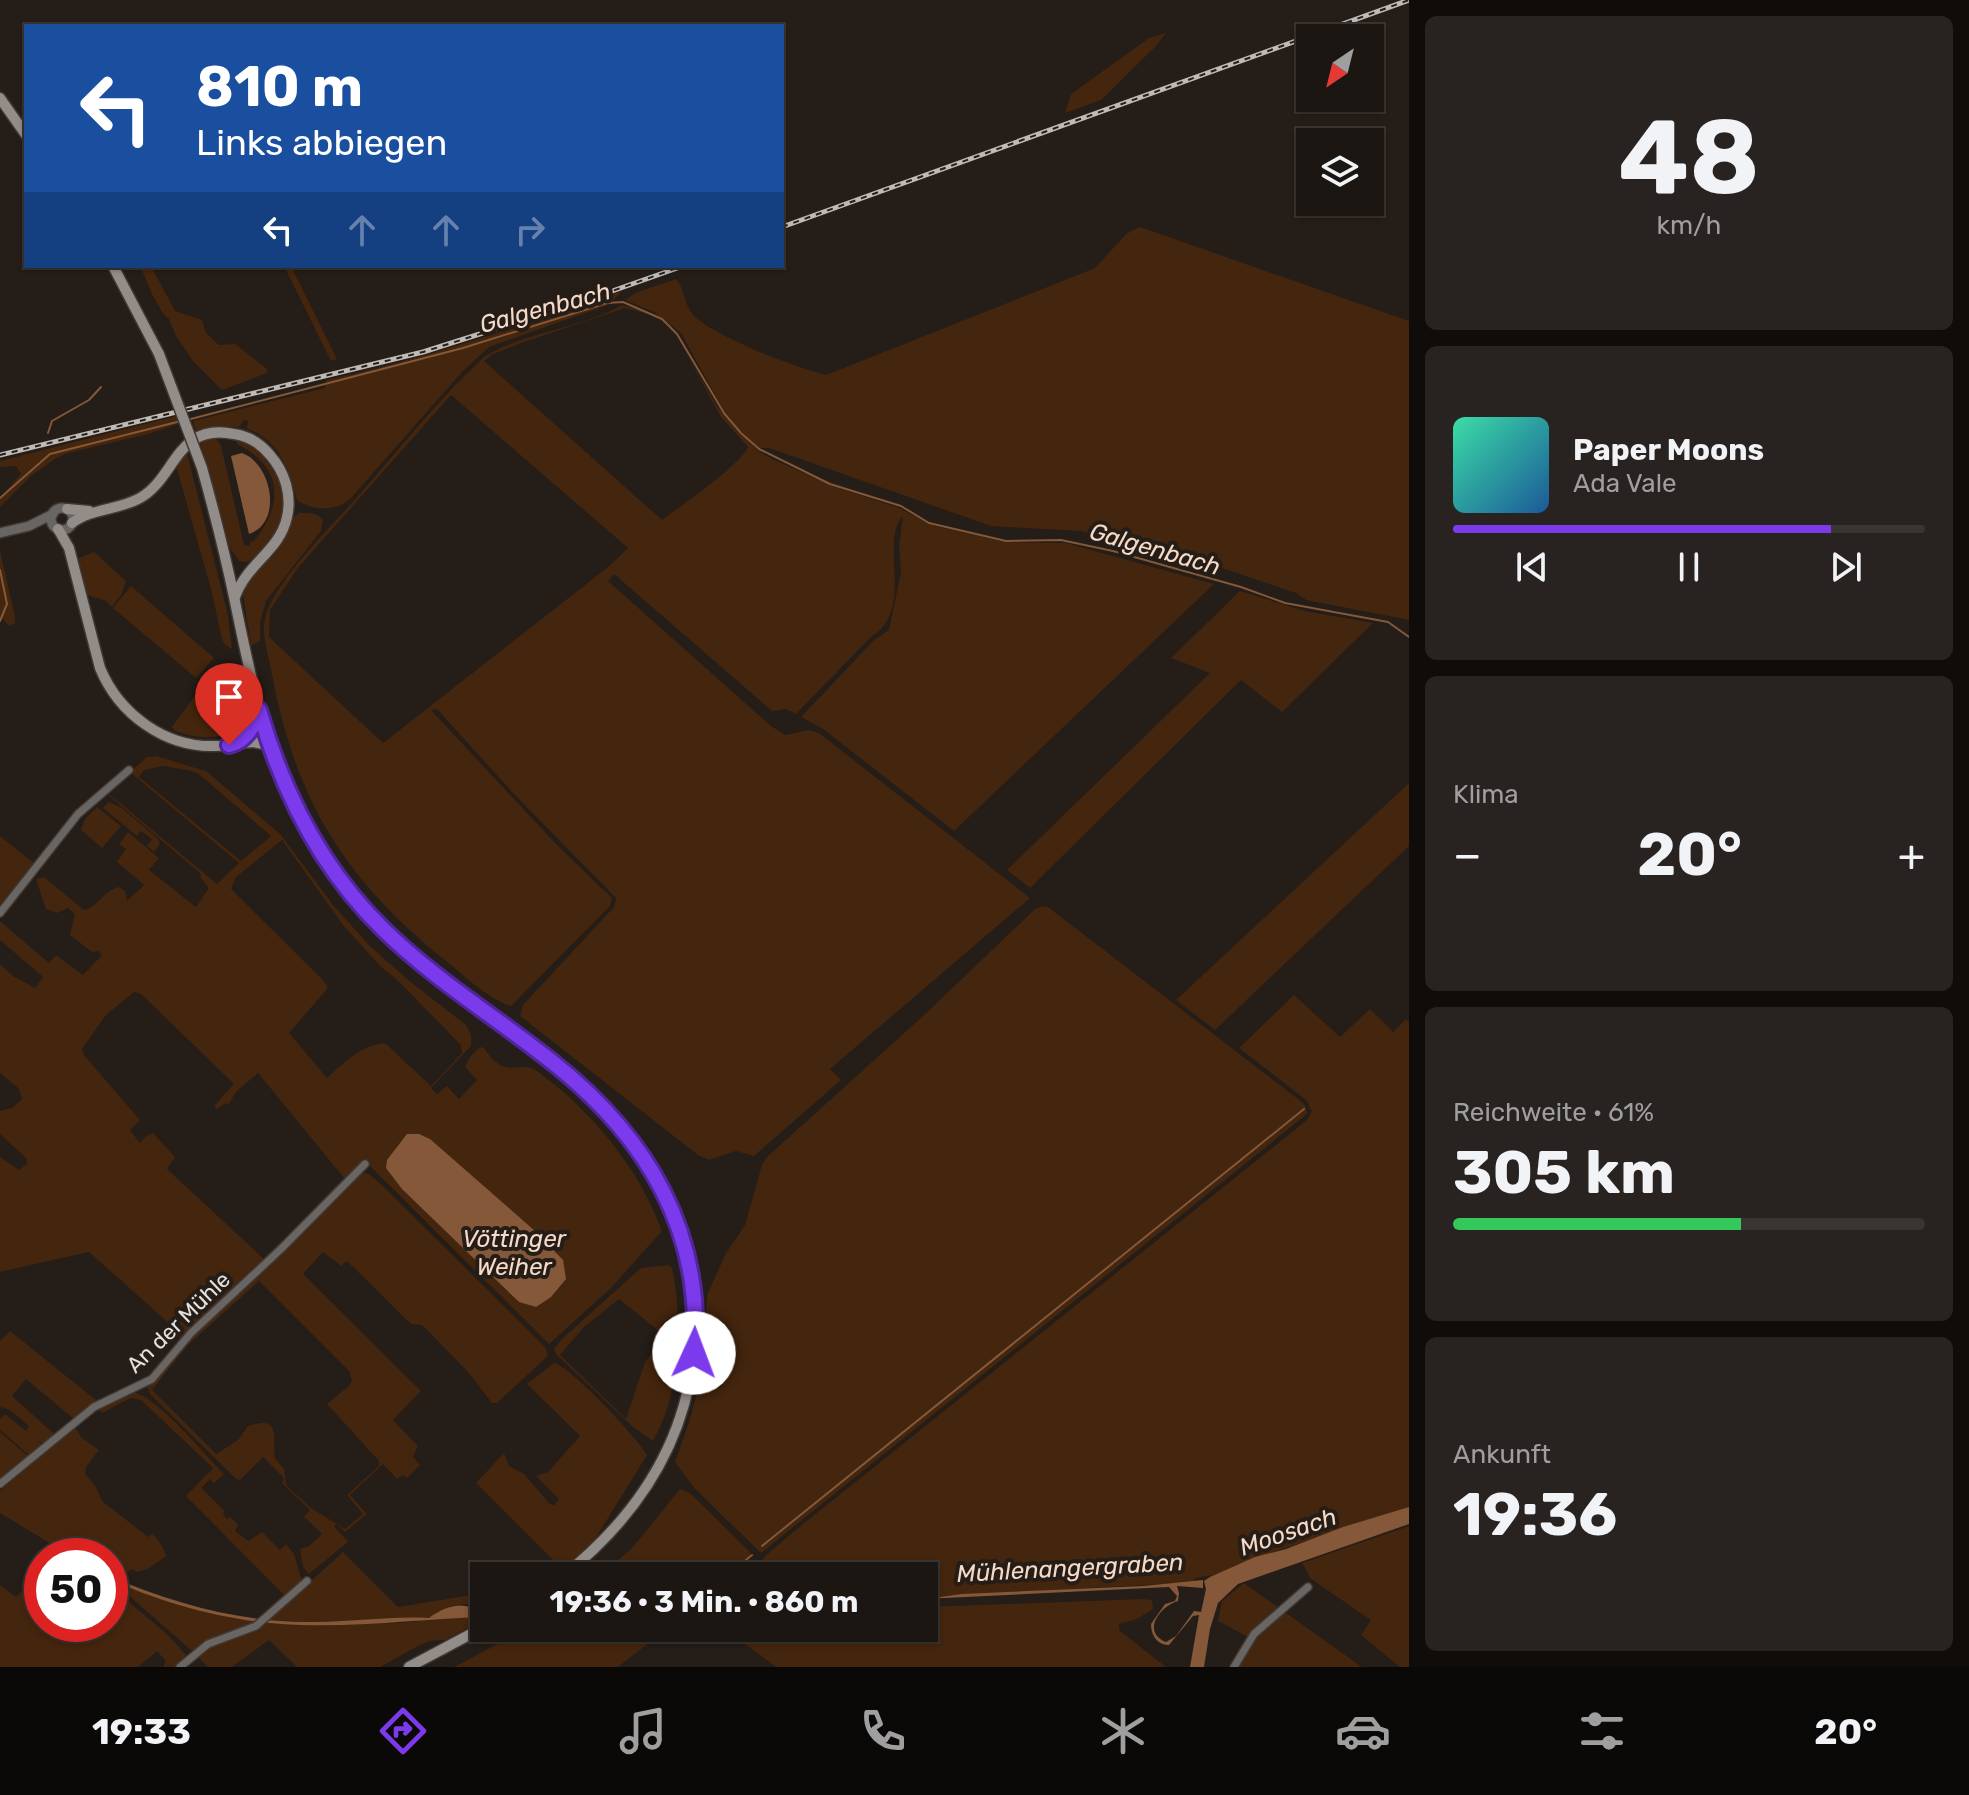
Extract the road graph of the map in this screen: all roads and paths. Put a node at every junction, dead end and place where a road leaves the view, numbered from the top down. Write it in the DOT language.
graph roads {
  1 [pos="0,98"];
  2 [pos="24,132"];
  3 [pos="114,268"];
  4 [pos="67,509"];
  5 [pos="95,511"];
  6 [pos="53,514"];
  7 [pos="29,526"];
  8 [pos="64,526"];
  9 [pos="0,533"];
  10 [pos="225,553"];
  11 [pos="255,562"];
  12 [pos="235,599"];
  13 [pos="259,710"];
  14 [pos="236,743"];
  15 [pos="270,747"];
  16 [pos="129,770"];
  17 [pos="0,913"];
  18 [pos="365,1164"];
  19 [pos="0,1484"];
  20 [pos="579,1562"];
  21 [pos="307,1581"];
  22 [pos="1308,1587"];
  23 [pos="470,1635"];
  24 [pos="180,1667"];
  25 [pos="409,1667"];
  26 [pos="1234,1667"];
  1 -- 2 [label="main road"];
  3 -- 10 [label="main road, bridge"];
  4 -- 5 [label="main road"];
  4 -- 6 [label="street"];
  4 -- 8 [label="street"];
  5 -- 8 [label="main road"];
  5 -- 11 [label="main road"];
  6 -- 7 [label="street"];
  6 -- 8 [label="street"];
  7 -- 8 [label="street"];
  7 -- 9 [label="street"];
  8 -- 14 [label="main road"];
  10 -- 11 [label="main road"];
  10 -- 12 [label="main road"];
  11 -- 12 [label="main road"];
  12 -- 13 [label="main road"];
  13 -- 14 [label="main road"];
  13 -- 15 [label="main road"];
  14 -- 15 [label="main road"];
  15 -- 20 [label="main road"];
  16 -- 17 [label="street"];
  18 -- 19 [label="street, An der Mühle"];
  21 -- 24 [label="street"];
  22 -- 26 [label="street"];
  23 -- 25 [label="main road"];
}
